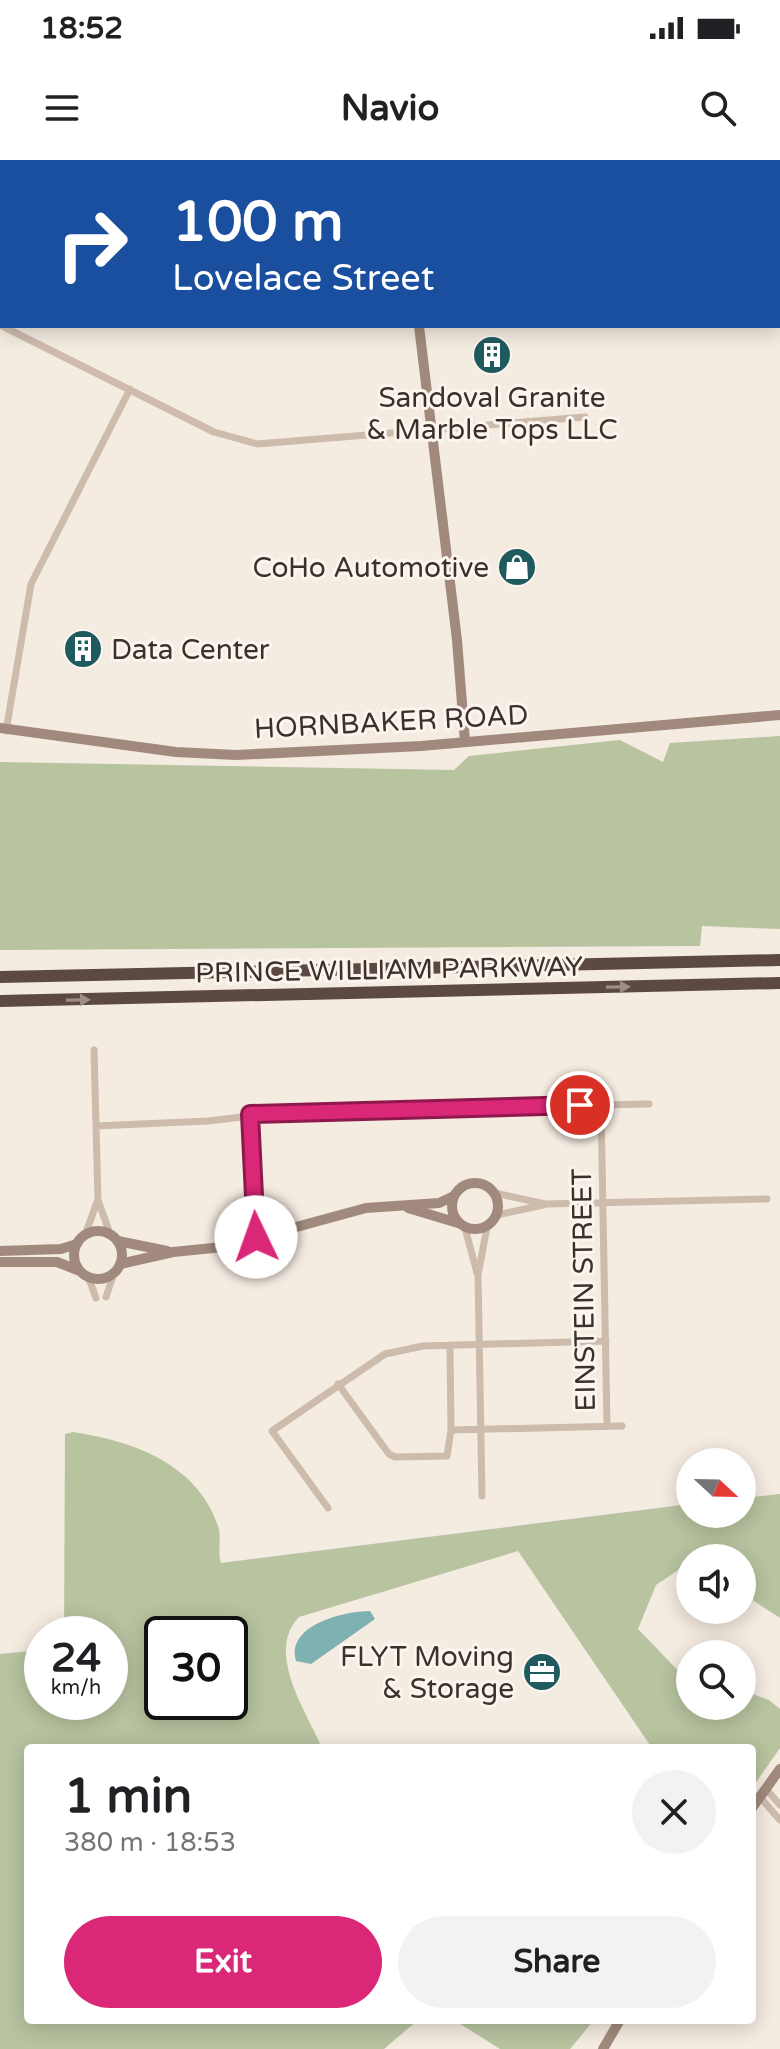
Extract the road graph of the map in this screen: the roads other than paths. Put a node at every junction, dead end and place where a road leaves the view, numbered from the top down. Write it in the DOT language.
graph roads {
  1 [pos="6,328"];
  2 [pos="419,328"];
  3 [pos="130,389"];
  4 [pos="585,417"];
  5 [pos="431,433"];
  6 [pos="780,715"];
  7 [pos="2,731"];
  8 [pos="465,742"];
  9 [pos="780,960"];
  10 [pos="0,977"];
  11 [pos="780,983"];
  12 [pos="0,1001"];
  13 [pos="94,1050"];
  14 [pos="649,1104"];
  15 [pos="601,1105"];
  16 [pos="250,1114"];
  17 [pos="96,1126"];
  18 [pos="495,1193"];
  19 [pos="454,1196"];
  20 [pos="767,1199"];
  21 [pos="98,1200"];
  22 [pos="603,1203"];
  23 [pos="545,1204"];
  24 [pos="399,1206"];
  25 [pos="497,1215"];
  26 [pos="462,1226"];
  27 [pos="487,1227"];
  28 [pos="85,1235"];
  29 [pos="114,1237"];
  30 [pos="256,1237"];
  31 [pos="77,1244"];
  32 [pos="0,1251"];
  33 [pos="173,1252"];
  34 [pos="0,1262"];
  35 [pos="117,1269"];
  36 [pos="85,1274"];
  37 [pos="478,1275"];
  38 [pos="106,1297"];
  39 [pos="96,1298"];
  40 [pos="606,1341"];
  41 [pos="450,1345"];
  42 [pos="479,1345"];
  43 [pos="338,1384"];
  44 [pos="607,1426"];
  45 [pos="622,1426"];
  46 [pos="481,1429"];
  47 [pos="451,1430"];
  48 [pos="482,1496"];
  49 [pos="328,1508"];
  50 [pos="780,1769"];
  51 [pos="763,1793"];
  52 [pos="756,1803"];
  53 [pos="780,1805"];
  54 [pos="780,1820"];
  55 [pos="618,2024"];
  56 [pos="603,2049"];
  1 -- 3 [label="street"];
  2 -- 5 [label="street"];
  3 -- 5 [label="street"];
  3 -- 7 [label="street"];
  4 -- 5 [label="street"];
  5 -- 8 [label="street"];
  6 -- 8 [label="street, HORNBAKER ROAD"];
  7 -- 8 [label="street, HORNBAKER ROAD"];
  9 -- 10 [label="highway, PRINCE WILLIAM PARKWAY"];
  12 -- 11 [label="highway, PRINCE WILLIAM PARKWAY, one-way"];
  13 -- 17 [label="street"];
  14 -- 15 [label="street"];
  15 -- 16 [label="street"];
  15 -- 22 [label="street, EINSTEIN STREET"];
  16 -- 17 [label="street"];
  16 -- 30 [label="street"];
  17 -- 21 [label="street"];
  18 -- 19 [label="street"];
  18 -- 23 [label="street"];
  18 -- 25 [label="street"];
  19 -- 24 [label="street"];
  19 -- 26 [label="street"];
  20 -- 22 [label="street"];
  21 -- 28 [label="street"];
  21 -- 29 [label="street"];
  22 -- 23 [label="street"];
  22 -- 40 [label="street, EINSTEIN STREET"];
  23 -- 25 [label="street"];
  24 -- 26 [label="street"];
  24 -- 30 [label="street"];
  25 -- 27 [label="street"];
  26 -- 27 [label="street"];
  26 -- 37 [label="street"];
  27 -- 37 [label="street"];
  28 -- 29 [label="street"];
  28 -- 31 [label="street"];
  29 -- 33 [label="street"];
  29 -- 35 [label="street"];
  30 -- 33 [label="street"];
  31 -- 32 [label="street"];
  31 -- 36 [label="street"];
  33 -- 35 [label="street"];
  34 -- 36 [label="street"];
  35 -- 36 [label="street"];
  35 -- 38 [label="street"];
  36 -- 39 [label="street"];
  37 -- 42 [label="street"];
  40 -- 42 [label="street"];
  40 -- 44 [label="street, EINSTEIN STREET"];
  41 -- 42 [label="street"];
  41 -- 43 [label="street"];
  41 -- 47 [label="street"];
  42 -- 46 [label="street"];
  43 -- 47 [label="street"];
  43 -- 49 [label="street"];
  44 -- 45 [label="street"];
  44 -- 46 [label="street"];
  46 -- 47 [label="street"];
  46 -- 48 [label="street"];
  50 -- 51 [label="street"];
  51 -- 52 [label="street"];
  51 -- 53 [label="street"];
  51 -- 54 [label="street"];
  55 -- 56 [label="street"];
}
